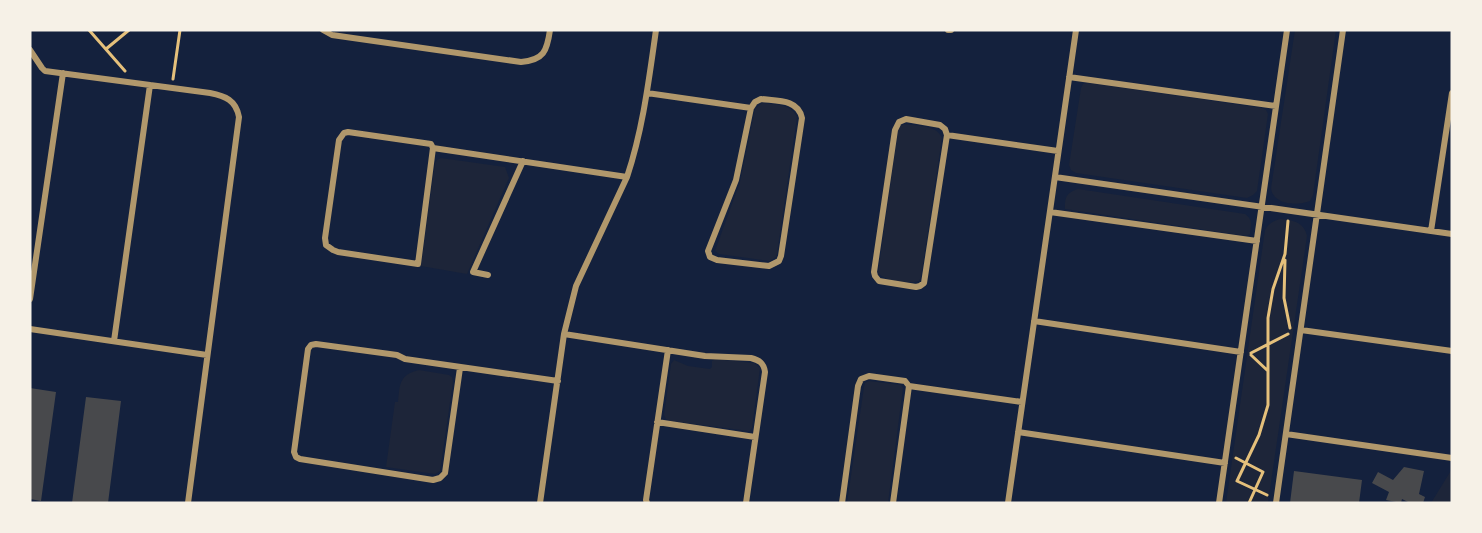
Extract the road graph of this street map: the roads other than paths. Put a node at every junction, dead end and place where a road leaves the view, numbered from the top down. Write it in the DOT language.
graph roads {
  1 [pos="323,30"];
  2 [pos="550,30"];
  3 [pos="656,30"];
  4 [pos="1076,30"];
  5 [pos="1287,30"];
  6 [pos="1343,30"];
  7 [pos="30,50"];
  8 [pos="63,73"];
  9 [pos="1069,77"];
  10 [pos="150,85"];
  11 [pos="647,93"];
  12 [pos="1452,93"];
  13 [pos="1276,106"];
  14 [pos="751,108"];
  15 [pos="947,135"];
  16 [pos="433,148"];
  17 [pos="1058,151"];
  18 [pos="523,161"];
  19 [pos="627,177"];
  20 [pos="1054,177"];
  21 [pos="1262,207"];
  22 [pos="1050,212"];
  23 [pos="1317,215"];
  24 [pos="1431,231"];
  25 [pos="1452,234"];
  26 [pos="1257,241"];
  27 [pos="488,275"];
  28 [pos="30,299"];
  29 [pos="1034,321"];
  30 [pos="30,329"];
  31 [pos="1301,330"];
  32 [pos="564,334"];
  33 [pos="114,341"];
  34 [pos="668,350"];
  35 [pos="1452,351"];
  36 [pos="1241,352"];
  37 [pos="207,355"];
  38 [pos="460,368"];
  39 [pos="558,381"];
  40 [pos="909,386"];
  41 [pos="1022,402"];
  42 [pos="657,422"];
  43 [pos="1018,432"];
  44 [pos="1286,434"];
  45 [pos="755,437"];
  46 [pos="1452,458"];
  47 [pos="1225,463"];
  48 [pos="1276,501"];
  49 [pos="188,503"];
  50 [pos="540,503"];
  51 [pos="647,503"];
  52 [pos="746,503"];
  53 [pos="842,503"];
  54 [pos="893,503"];
  55 [pos="1008,503"];
  56 [pos="1219,503"];
  1 -- 2 [label="street"];
  3 -- 11 [label="street"];
  4 -- 9 [label="street"];
  5 -- 13 [label="street"];
  6 -- 23 [label="street"];
  7 -- 8 [label="street"];
  8 -- 10 [label="street"];
  8 -- 28 [label="street"];
  9 -- 13 [label="street"];
  9 -- 17 [label="street"];
  10 -- 33 [label="street"];
  10 -- 37 [label="street"];
  11 -- 14 [label="street"];
  11 -- 19 [label="street"];
  12 -- 24 [label="street"];
  13 -- 21 [label="street"];
  14 -- 14 [label="street"];
  15 -- 15 [label="street"];
  15 -- 17 [label="street"];
  16 -- 16 [label="street"];
  16 -- 18 [label="street"];
  17 -- 20 [label="street"];
  18 -- 19 [label="street"];
  18 -- 27 [label="street"];
  19 -- 32 [label="street"];
  20 -- 21 [label="street"];
  20 -- 22 [label="street"];
  21 -- 23 [label="street"];
  21 -- 26 [label="street"];
  22 -- 26 [label="street"];
  22 -- 29 [label="street"];
  23 -- 24 [label="street"];
  23 -- 31 [label="street"];
  24 -- 25 [label="street"];
  26 -- 36 [label="street"];
  29 -- 36 [label="street"];
  29 -- 41 [label="street"];
  30 -- 33 [label="street"];
  31 -- 35 [label="street"];
  31 -- 44 [label="street"];
  32 -- 34 [label="street"];
  32 -- 39 [label="street"];
  33 -- 37 [label="street"];
  34 -- 42 [label="street"];
  34 -- 45 [label="street"];
  36 -- 47 [label="street"];
  37 -- 49 [label="street"];
  38 -- 38 [label="street"];
  38 -- 39 [label="street"];
  39 -- 50 [label="street"];
  40 -- 41 [label="street"];
  40 -- 53 [label="street"];
  40 -- 54 [label="street"];
  41 -- 43 [label="street"];
  42 -- 45 [label="street"];
  42 -- 51 [label="street"];
  43 -- 47 [label="street"];
  43 -- 55 [label="street"];
  44 -- 46 [label="street"];
  44 -- 48 [label="street"];
  45 -- 52 [label="street"];
  47 -- 56 [label="street"];
}
